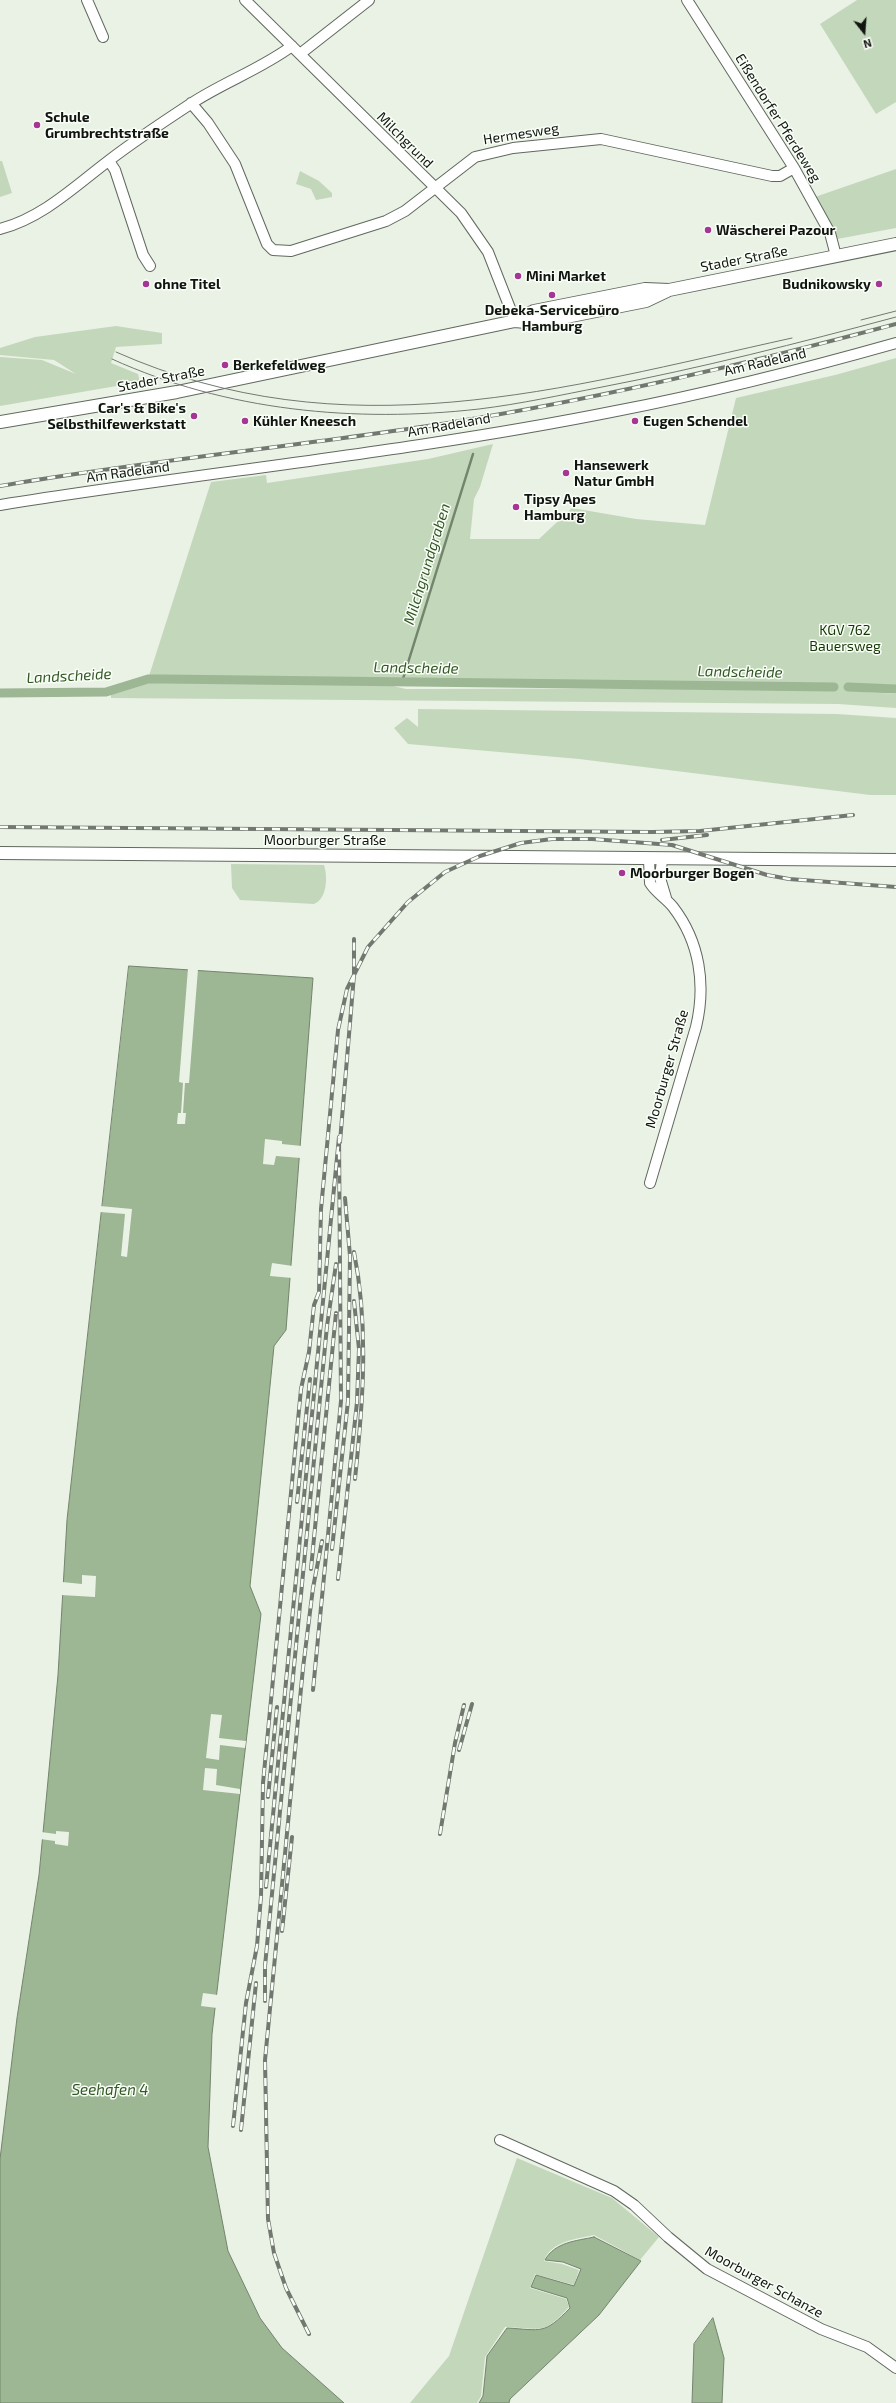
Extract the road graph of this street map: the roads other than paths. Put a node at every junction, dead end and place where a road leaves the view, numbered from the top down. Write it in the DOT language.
graph roads {
  1 [pos="87,0"];
  2 [pos="245,0"];
  3 [pos="369,0"];
  4 [pos="687,0"];
  5 [pos="103,37"];
  6 [pos="292,46"];
  7 [pos="300,54"];
  8 [pos="191,103"];
  9 [pos="109,161"];
  10 [pos="794,168"];
  11 [pos="434,188"];
  12 [pos="0,229"];
  13 [pos="896,244"];
  14 [pos="836,256"];
  15 [pos="150,266"];
  16 [pos="515,321"];
  17 [pos="896,343"];
  18 [pos="0,422"];
  19 [pos="0,505"];
  20 [pos="0,853"];
  21 [pos="649,860"];
  22 [pos="662,860"];
  23 [pos="896,860"];
  24 [pos="666,898"];
  25 [pos="650,1183"];
  26 [pos="500,2140"];
  27 [pos="896,2368"];
  1 -- 5 [label="street"];
  2 -- 6 [label="street, Milchgrund"];
  3 -- 7 [label="street"];
  4 -- 10 [label="street, Eißendorfer Pferdeweg"];
  6 -- 7 [label="street, Milchgrund"];
  6 -- 8 [label="street"];
  7 -- 11 [label="street, Milchgrund"];
  8 -- 9 [label="street"];
  8 -- 11 [label="street, Hermesweg"];
  9 -- 12 [label="street"];
  9 -- 15 [label="street"];
  10 -- 11 [label="street, Hermesweg"];
  10 -- 14 [label="street, Eißendorfer Pferdeweg"];
  11 -- 16 [label="street, Milchgrund"];
  13 -- 14 [label="main road, Stader Straße"];
  14 -- 16 [label="main road, Stader Straße"];
  16 -- 18 [label="main road, Stader Straße"];
  17 -- 19 [label="street, Am Radeland"];
  20 -- 21 [label="main road, Moorburger Straße"];
  21 -- 22 [label="main road, Moorburger Straße"];
  21 -- 24 [label="street, Moorburger Straße"];
  22 -- 23 [label="main road"];
  22 -- 24 [label="street, Moorburger Straße"];
  24 -- 25 [label="street, Moorburger Straße"];
  26 -- 27 [label="street, Moorburger Schanze"];
}
